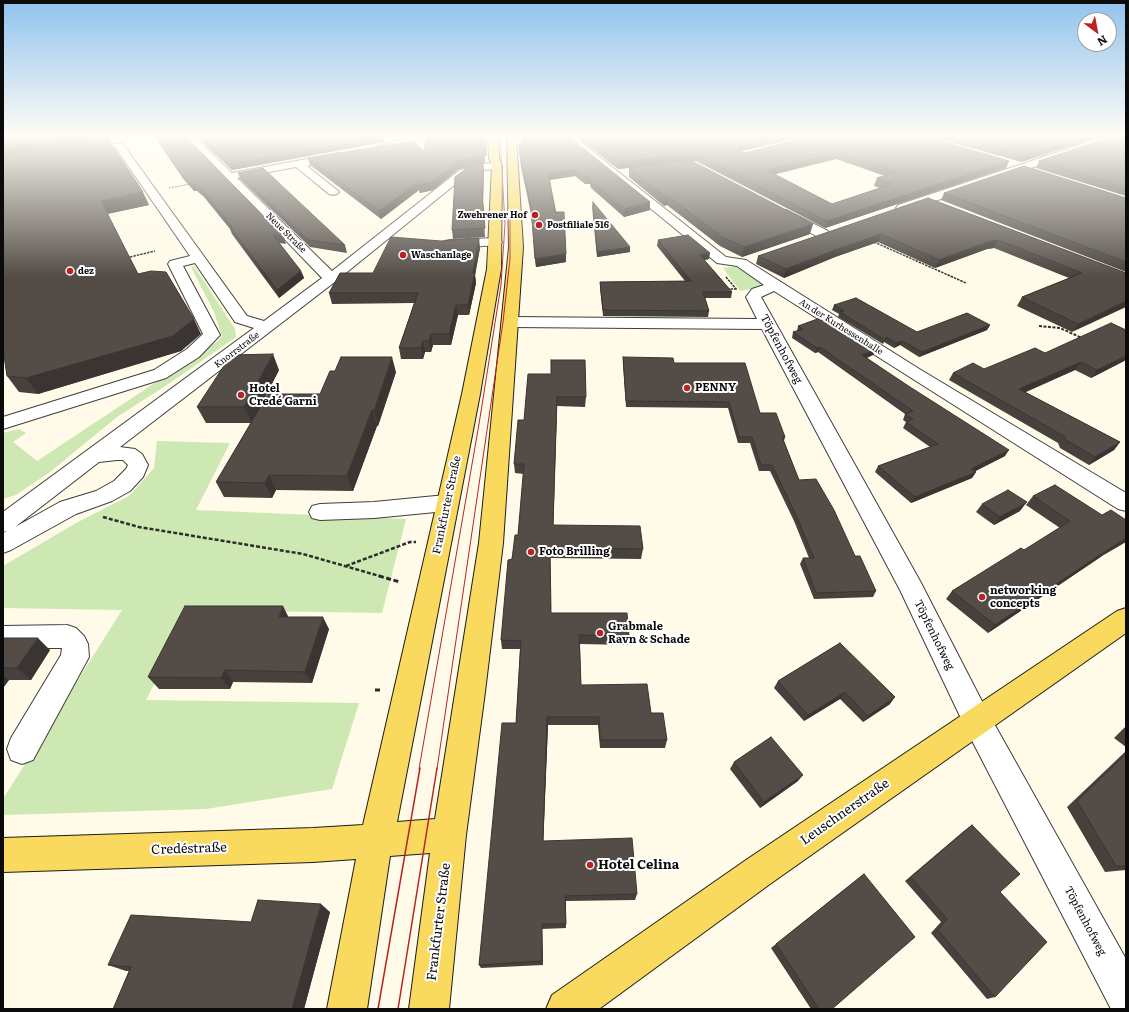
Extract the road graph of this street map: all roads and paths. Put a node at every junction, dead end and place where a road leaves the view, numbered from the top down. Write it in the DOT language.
graph roads {
  1 [pos="147,183"];
  2 [pos="193,183"];
  3 [pos="237,183"];
  4 [pos="322,183"];
  5 [pos="450,183"];
  6 [pos="500,183"];
  7 [pos="505,183"];
  8 [pos="635,183"];
  9 [pos="975,183"];
  10 [pos="153,191"];
  11 [pos="333,192"];
  12 [pos="925,200"];
  13 [pos="775,208"];
  14 [pos="946,209"];
  15 [pos="888,213"];
  16 [pos="843,228"];
  17 [pos="823,234"];
  18 [pos="808,240"];
  19 [pos="495,242"];
  20 [pos="435,244"];
  21 [pos="155,250"];
  22 [pos="130,256"];
  23 [pos="199,258"];
  24 [pos="722,272"];
  25 [pos="331,278"];
  26 [pos="966,283"];
  27 [pos="776,286"];
  28 [pos="721,289"];
  29 [pos="736,289"];
  30 [pos="739,293"];
  31 [pos="511,322"];
  32 [pos="1039,326"];
  33 [pos="267,327"];
  34 [pos="769,328"];
  35 [pos="737,333"];
  36 [pos="1086,340"];
  37 [pos="3,423"];
  38 [pos="96,456"];
  39 [pos="1126,502"];
  40 [pos="446,503"];
  41 [pos="68,508"];
  42 [pos="320,512"];
  43 [pos="3,524"];
  44 [pos="416,542"];
  45 [pos="3,544"];
  46 [pos="345,566"];
  47 [pos="400,582"];
  48 [pos="1126,619"];
  49 [pos="3,636"];
  50 [pos="376,690"];
  51 [pos="382,690"];
  52 [pos="977,721"];
  53 [pos="22,749"];
  54 [pos="449,835"];
  55 [pos="376,842"];
  56 [pos="3,855"];
  57 [pos="1126,997"];
  58 [pos="347,1009"];
  59 [pos="429,1009"];
  60 [pos="566,1009"];
  1 -- 10 [label="street"];
  2 -- 10 [label="path"];
  3 -- 25 [label="street, Neue Straße"];
  4 -- 11 [label="street"];
  5 -- 25 [label="street, Knorrstraße"];
  6 -- 19 [label="main road, Frankfurter Straße"];
  7 -- 31 [label="main road, Frankfurter Straße"];
  8 -- 27 [label="street, An der Kurhessenhalle"];
  9 -- 12 [label="street"];
  10 -- 23 [label="street"];
  12 -- 14 [label="street"];
  12 -- 15 [label="street"];
  13 -- 17 [label="street"];
  16 -- 17 [label="street"];
  16 -- 26 [label="path"];
  17 -- 18 [label="street"];
  19 -- 20 [label="street"];
  19 -- 40 [label="main road, Frankfurter Straße"];
  21 -- 22 [label="path"];
  23 -- 33 [label="street"];
  23 -- 37 [label="street"];
  24 -- 29 [label="path"];
  25 -- 33 [label="street, Knorrstraße"];
  27 -- 34 [label="street, Töpfenhofweg"];
  27 -- 39 [label="street, An der Kurhessenhalle"];
  28 -- 29 [label="path"];
  29 -- 30 [label="path"];
  31 -- 34 [label="street"];
  31 -- 54 [label="main road, Frankfurter Straße"];
  32 -- 36 [label="path"];
  33 -- 38 [label="street, Knorrstraße"];
  34 -- 35 [label="street"];
  34 -- 52 [label="street, Töpfenhofweg"];
  38 -- 41 [label="street"];
  38 -- 43 [label="street, Knorrstraße"];
  40 -- 42 [label="street"];
  40 -- 55 [label="main road, Frankfurter Straße"];
  41 -- 45 [label="street"];
  41 -- 46 [label="path"];
  44 -- 46 [label="path"];
  46 -- 47 [label="path"];
  48 -- 52 [label="main road, Leuschnerstraße"];
  49 -- 53 [label="street"];
  50 -- 51 [label="path"];
  52 -- 57 [label="street, Töpfenhofweg"];
  52 -- 60 [label="main road, Leuschnerstraße"];
  54 -- 55 [label="main road"];
  54 -- 59 [label="main road, Frankfurter Straße"];
  55 -- 56 [label="main road, Credéstraße"];
  55 -- 58 [label="main road, Frankfurter Straße"];
}
